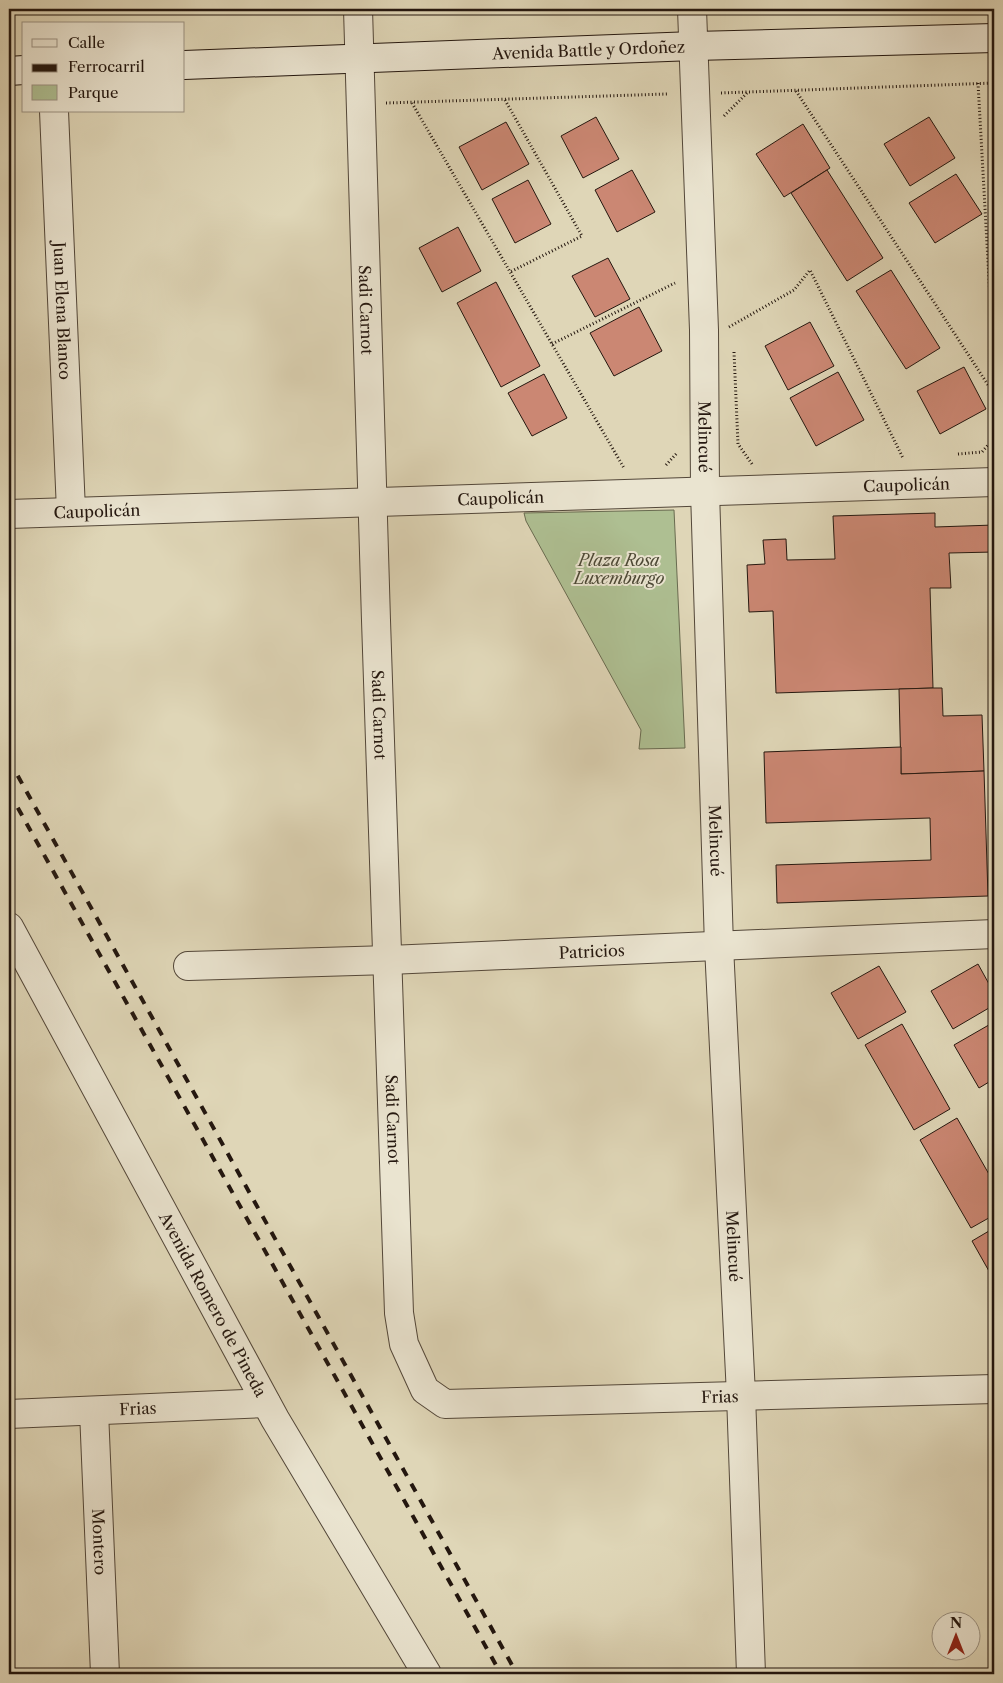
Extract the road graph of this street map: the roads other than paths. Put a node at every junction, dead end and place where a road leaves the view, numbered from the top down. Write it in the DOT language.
graph roads {
  1 [pos="358,9"];
  2 [pos="692,9"];
  3 [pos="994,38"];
  4 [pos="694,46"];
  5 [pos="359,59"];
  6 [pos="185,65"];
  7 [pos="22,70"];
  8 [pos="9,71"];
  9 [pos="54,112"];
  10 [pos="994,482"];
  11 [pos="705,491"];
  12 [pos="372,501"];
  13 [pos="71,511"];
  14 [pos="9,514"];
  15 [pos="9,927"];
  16 [pos="994,934"];
  17 [pos="718,946"];
  18 [pos="389,960"];
  19 [pos="19,962"];
  20 [pos="188,966"];
  21 [pos="994,1389"];
  22 [pos="741,1395"];
  23 [pos="266,1403"];
  24 [pos="446,1404"];
  25 [pos="94,1411"];
  26 [pos="9,1414"];
  27 [pos="105,1674"];
  28 [pos="427,1674"];
  29 [pos="751,1674"];
  1 -- 5 [label="street, Sadi Carnot"];
  2 -- 4 [label="street, Melincué"];
  3 -- 4 [label="street, Avenida Battle y Ordoñez"];
  4 -- 5 [label="street, Avenida Battle y Ordoñez"];
  4 -- 11 [label="street, Melincué"];
  5 -- 6 [label="street, Avenida Battle y Ordoñez"];
  5 -- 12 [label="street, Sadi Carnot"];
  7 -- 8 [label="street"];
  9 -- 13 [label="street, Juan Elena Blanco"];
  10 -- 11 [label="street, Caupolicán"];
  11 -- 12 [label="street, Caupolicán"];
  11 -- 17 [label="street, Melincué"];
  12 -- 13 [label="street, Caupolicán"];
  12 -- 18 [label="street, Sadi Carnot"];
  13 -- 14 [label="street, Caupolicán"];
  15 -- 19 [label="street, Avenida Romero de Pineda"];
  16 -- 17 [label="street, Patricios"];
  17 -- 18 [label="street, Patricios"];
  17 -- 22 [label="street, Melincué"];
  18 -- 20 [label="street, Patricios"];
  18 -- 24 [label="street, Sadi Carnot"];
  19 -- 23 [label="street, Avenida Romero de Pineda"];
  21 -- 22 [label="street, Frias"];
  22 -- 24 [label="street, Frias"];
  22 -- 29 [label="street, Melincué"];
  23 -- 25 [label="street, Frias"];
  23 -- 28 [label="street, Avenida Romero de Pineda"];
  25 -- 26 [label="street, Frias"];
  25 -- 27 [label="street, Montero"];
}
